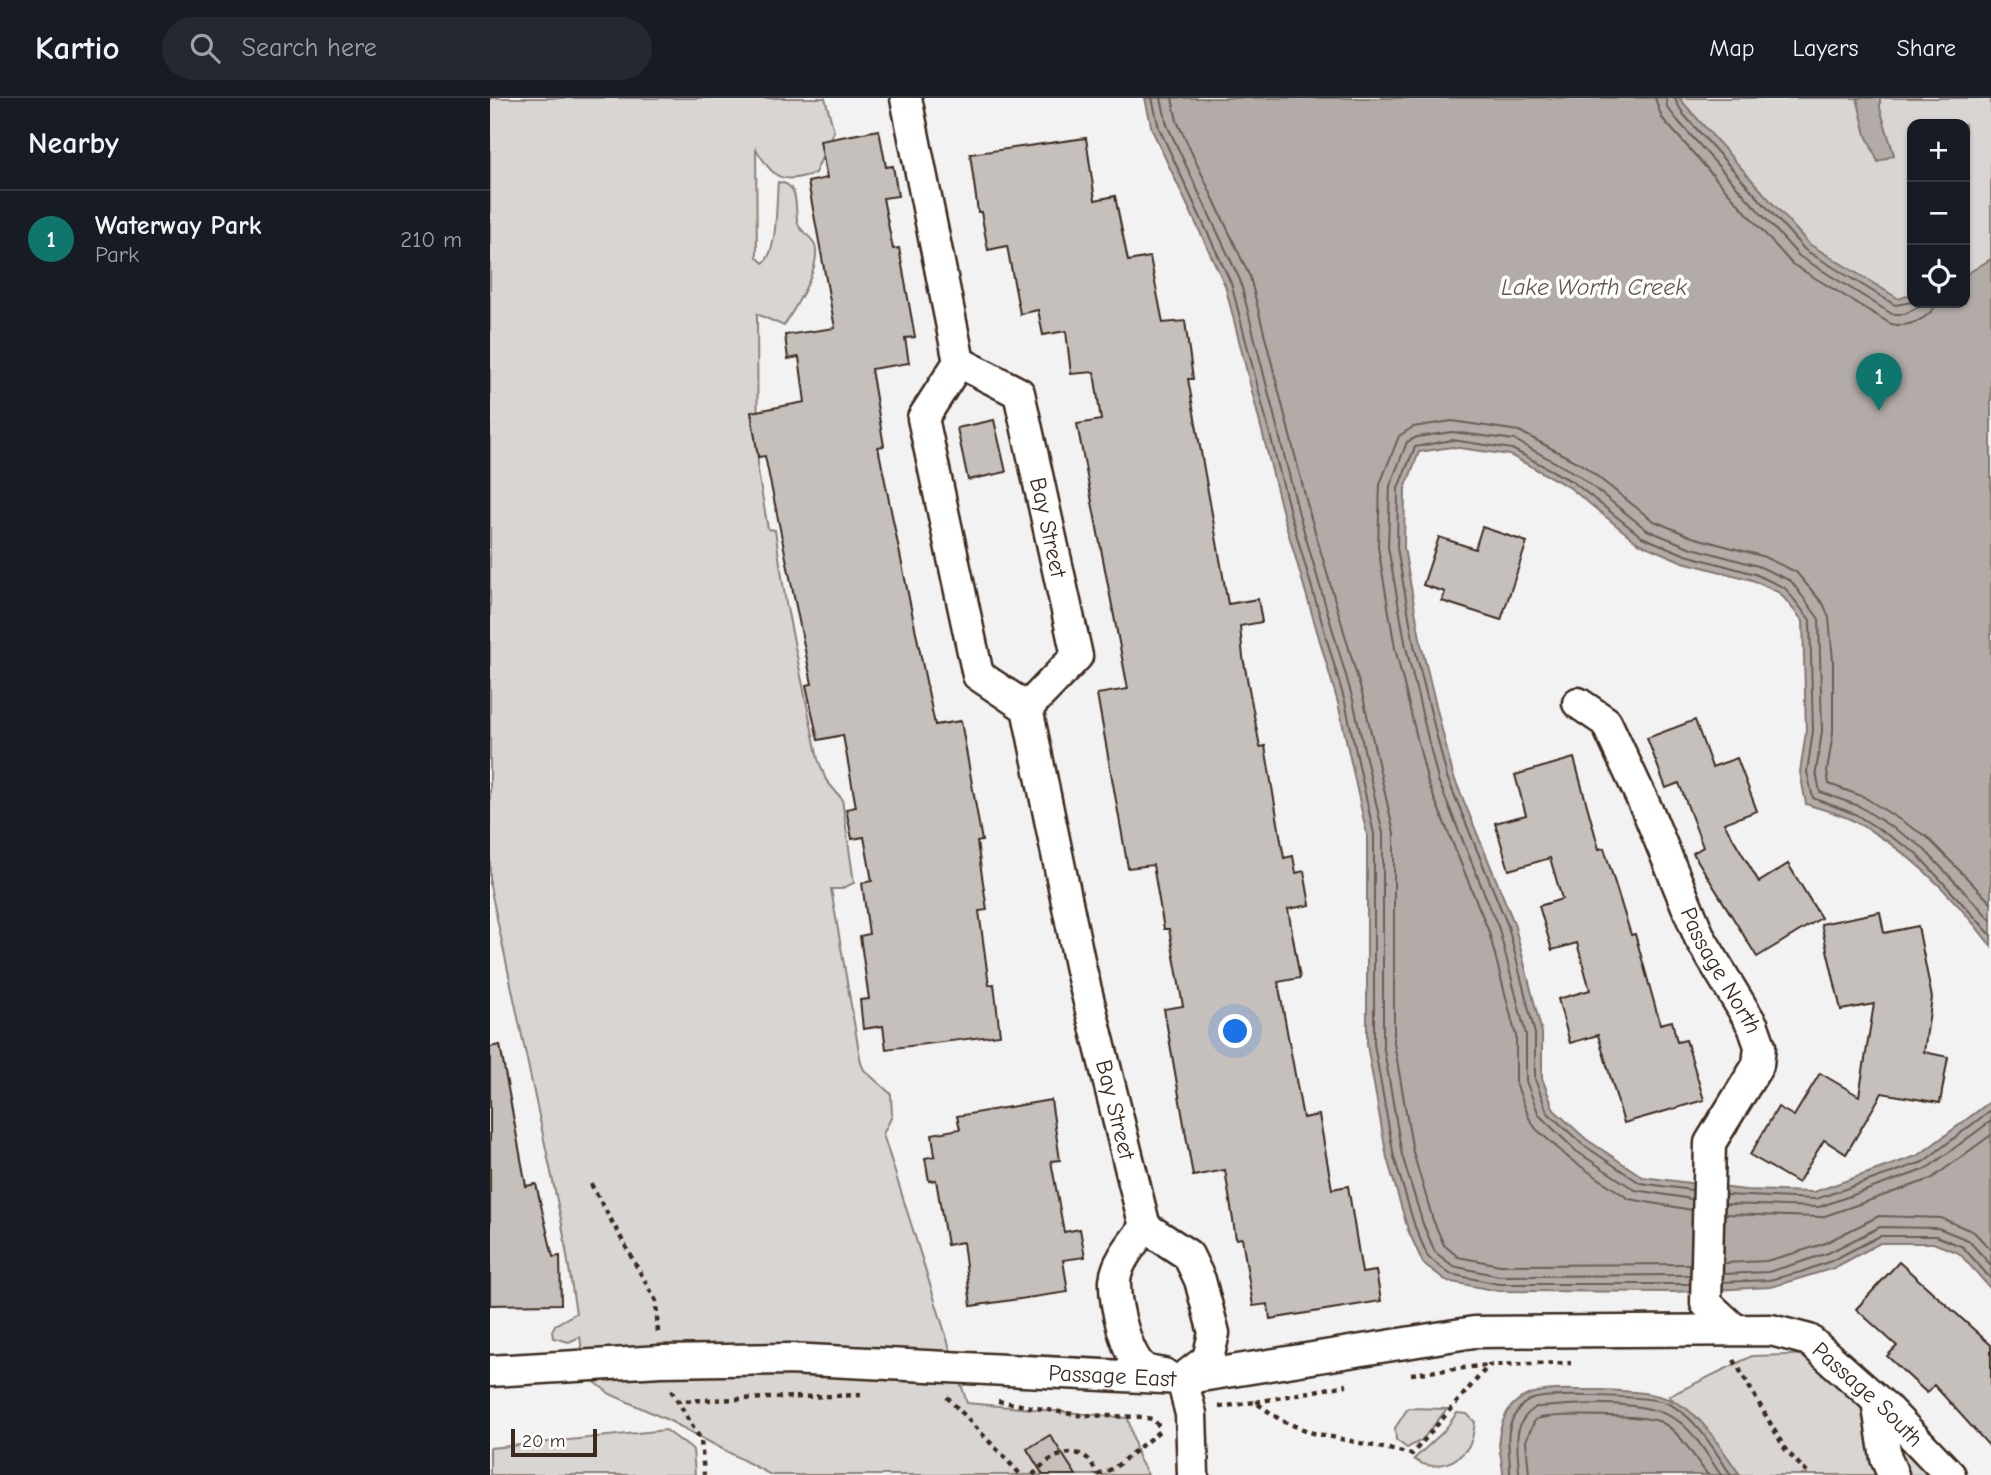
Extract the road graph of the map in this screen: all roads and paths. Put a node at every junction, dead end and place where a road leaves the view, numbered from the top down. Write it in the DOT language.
graph roads {
  1 [pos="906,98"];
  2 [pos="959,362"];
  3 [pos="1577,703"];
  4 [pos="1027,708"];
  5 [pos="591,1184"];
  6 [pos="1144,1227"];
  7 [pos="1733,1328"];
  8 [pos="1724,1360"];
  9 [pos="661,1361"];
  10 [pos="1583,1363"];
  11 [pos="1489,1365"];
  12 [pos="490,1371"];
  13 [pos="1409,1375"];
  14 [pos="1182,1379"];
  15 [pos="1356,1383"];
  16 [pos="870,1395"];
  17 [pos="936,1397"];
  18 [pos="949,1397"];
  19 [pos="962,1398"];
  20 [pos="988,1400"];
  21 [pos="676,1401"];
  22 [pos="1877,1401"];
  23 [pos="1255,1402"];
  24 [pos="1191,1414"];
  25 [pos="1163,1428"];
  26 [pos="704,1475"];
  27 [pos="1021,1475"];
  28 [pos="1033,1475"];
  29 [pos="1097,1475"];
  30 [pos="1194,1475"];
  31 [pos="1809,1475"];
  32 [pos="1893,1475"];
  33 [pos="1951,1475"];
  1 -- 2 [label="lane"];
  2 -- 4 [label="lane"];
  2 -- 4 [label="lane, Bay Street"];
  3 -- 7 [label="lane, Passage North"];
  4 -- 6 [label="lane, Bay Street"];
  5 -- 9 [label="path"];
  6 -- 14 [label="lane"];
  6 -- 14 [label="lane"];
  7 -- 14 [label="lane, Passage East"];
  7 -- 22 [label="lane, Passage South"];
  8 -- 31 [label="path"];
  9 -- 12 [label="lane, Passage East"];
  9 -- 14 [label="lane, Passage East"];
  9 -- 21 [label="path"];
  10 -- 11 [label="path"];
  11 -- 13 [label="path"];
  11 -- 23 [label="path"];
  14 -- 24 [label="lane"];
  15 -- 23 [label="path"];
  16 -- 21 [label="path"];
  17 -- 18 [label="path"];
  18 -- 19 [label="path"];
  18 -- 27 [label="path"];
  20 -- 25 [label="path"];
  21 -- 26 [label="path"];
  22 -- 32 [label="lane"];
  22 -- 33 [label="lane, Passage South"];
  23 -- 24 [label="path"];
  24 -- 25 [label="path"];
  24 -- 30 [label="lane"];
  25 -- 29 [label="path"];
  28 -- 29 [label="path"];
}
